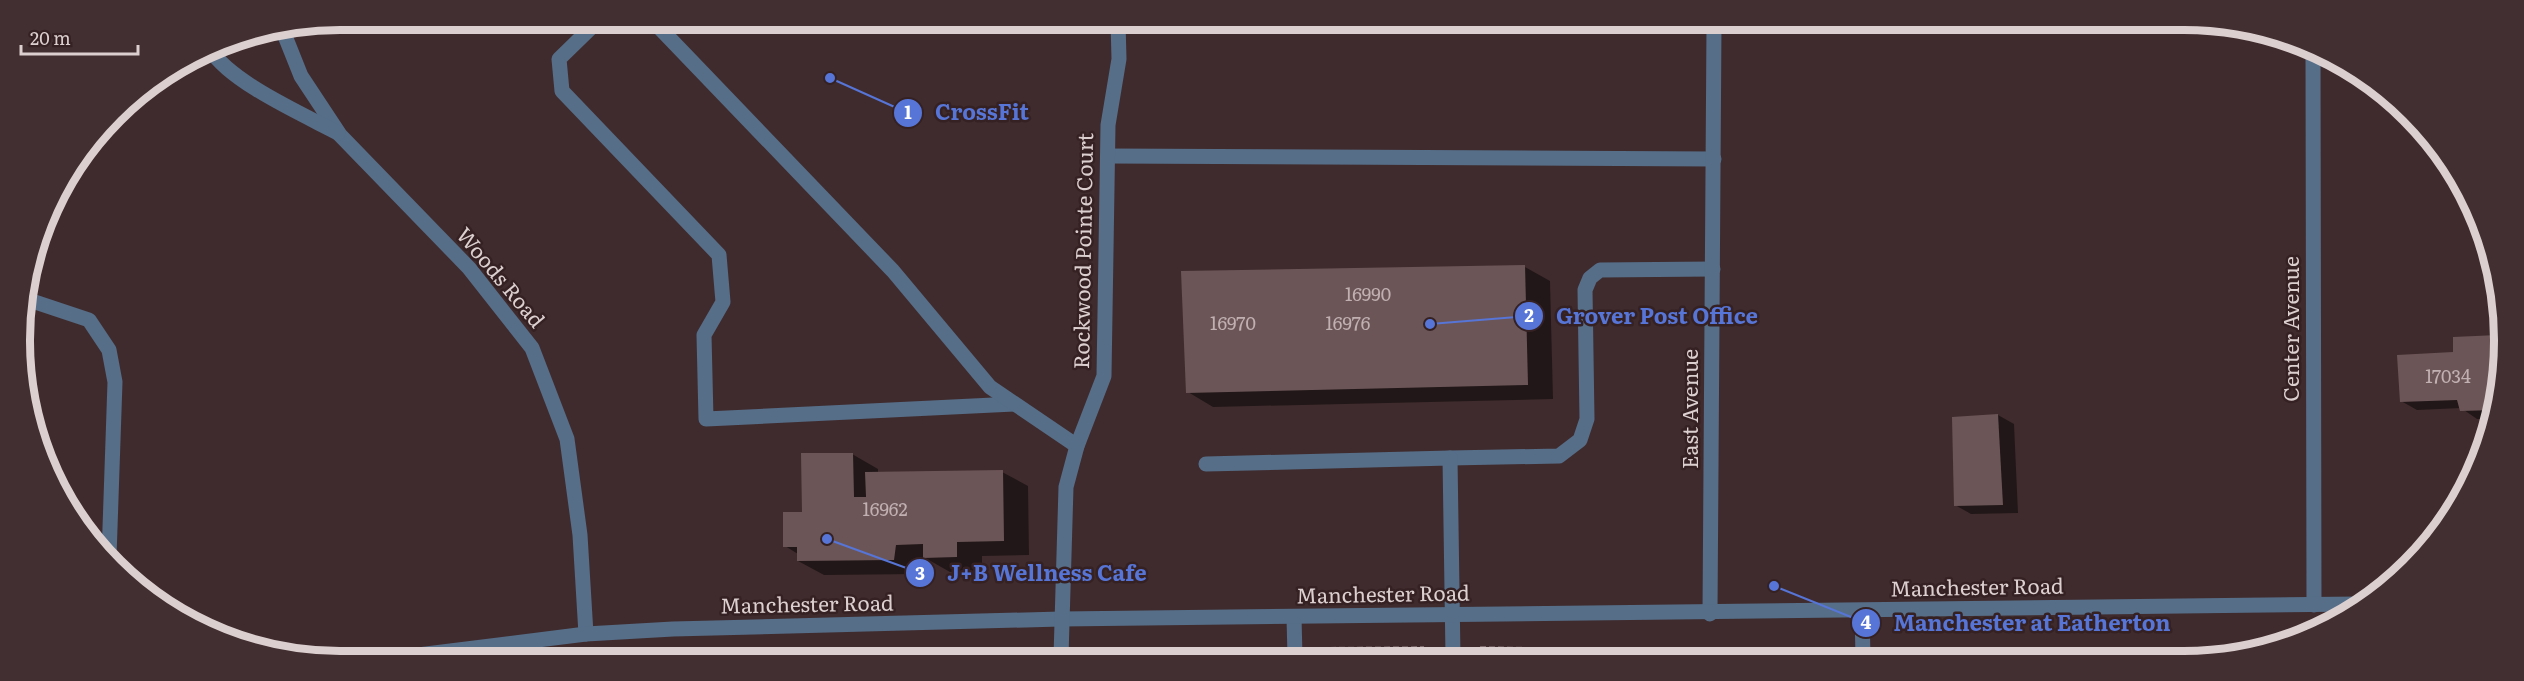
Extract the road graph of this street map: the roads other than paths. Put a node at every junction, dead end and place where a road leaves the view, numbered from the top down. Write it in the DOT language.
graph roads {
  1 [pos="589,30"];
  2 [pos="662,30"];
  3 [pos="1118,30"];
  4 [pos="1714,30"];
  5 [pos="285,35"];
  6 [pos="214,57"];
  7 [pos="2313,59"];
  8 [pos="340,135"];
  9 [pos="1107,156"];
  10 [pos="1714,159"];
  11 [pos="1713,269"];
  12 [pos="33,301"];
  13 [pos="1014,404"];
  14 [pos="1077,446"];
  15 [pos="1450,458"];
  16 [pos="1206,464"];
  17 [pos="109,547"];
  18 [pos="2347,604"];
  19 [pos="2314,605"];
  20 [pos="1863,611"];
  21 [pos="1710,614"];
  22 [pos="1453,616"];
  23 [pos="1294,617"];
  24 [pos="1062,619"];
  25 [pos="586,634"];
  26 [pos="450,651"];
  27 [pos="1060,651"];
  28 [pos="1295,651"];
  29 [pos="1453,651"];
  30 [pos="1863,651"];
  1 -- 13 [label="street"];
  2 -- 13 [label="street"];
  3 -- 9 [label="street, Rockwood Pointe Court"];
  4 -- 10 [label="street, East Avenue"];
  5 -- 8 [label="street, Woods Road"];
  6 -- 8 [label="street"];
  7 -- 19 [label="street, Center Avenue"];
  8 -- 25 [label="street, Woods Road"];
  9 -- 10 [label="street"];
  9 -- 14 [label="street, Rockwood Pointe Court"];
  10 -- 11 [label="street, East Avenue"];
  11 -- 15 [label="street"];
  11 -- 21 [label="street, East Avenue"];
  12 -- 17 [label="street"];
  13 -- 14 [label="street"];
  14 -- 24 [label="street, Rockwood Pointe Court"];
  15 -- 16 [label="street"];
  15 -- 22 [label="street"];
  18 -- 19 [label="street, Manchester Road"];
  19 -- 20 [label="street, Manchester Road"];
  20 -- 21 [label="street, Manchester Road"];
  20 -- 30 [label="street"];
  21 -- 22 [label="street, Manchester Road"];
  22 -- 23 [label="street, Manchester Road"];
  22 -- 29 [label="street"];
  23 -- 24 [label="street, Manchester Road"];
  23 -- 28 [label="street"];
  24 -- 25 [label="street, Manchester Road"];
  24 -- 27 [label="street, Rockwood Pointe Court"];
  25 -- 26 [label="street, Manchester Road"];
}
